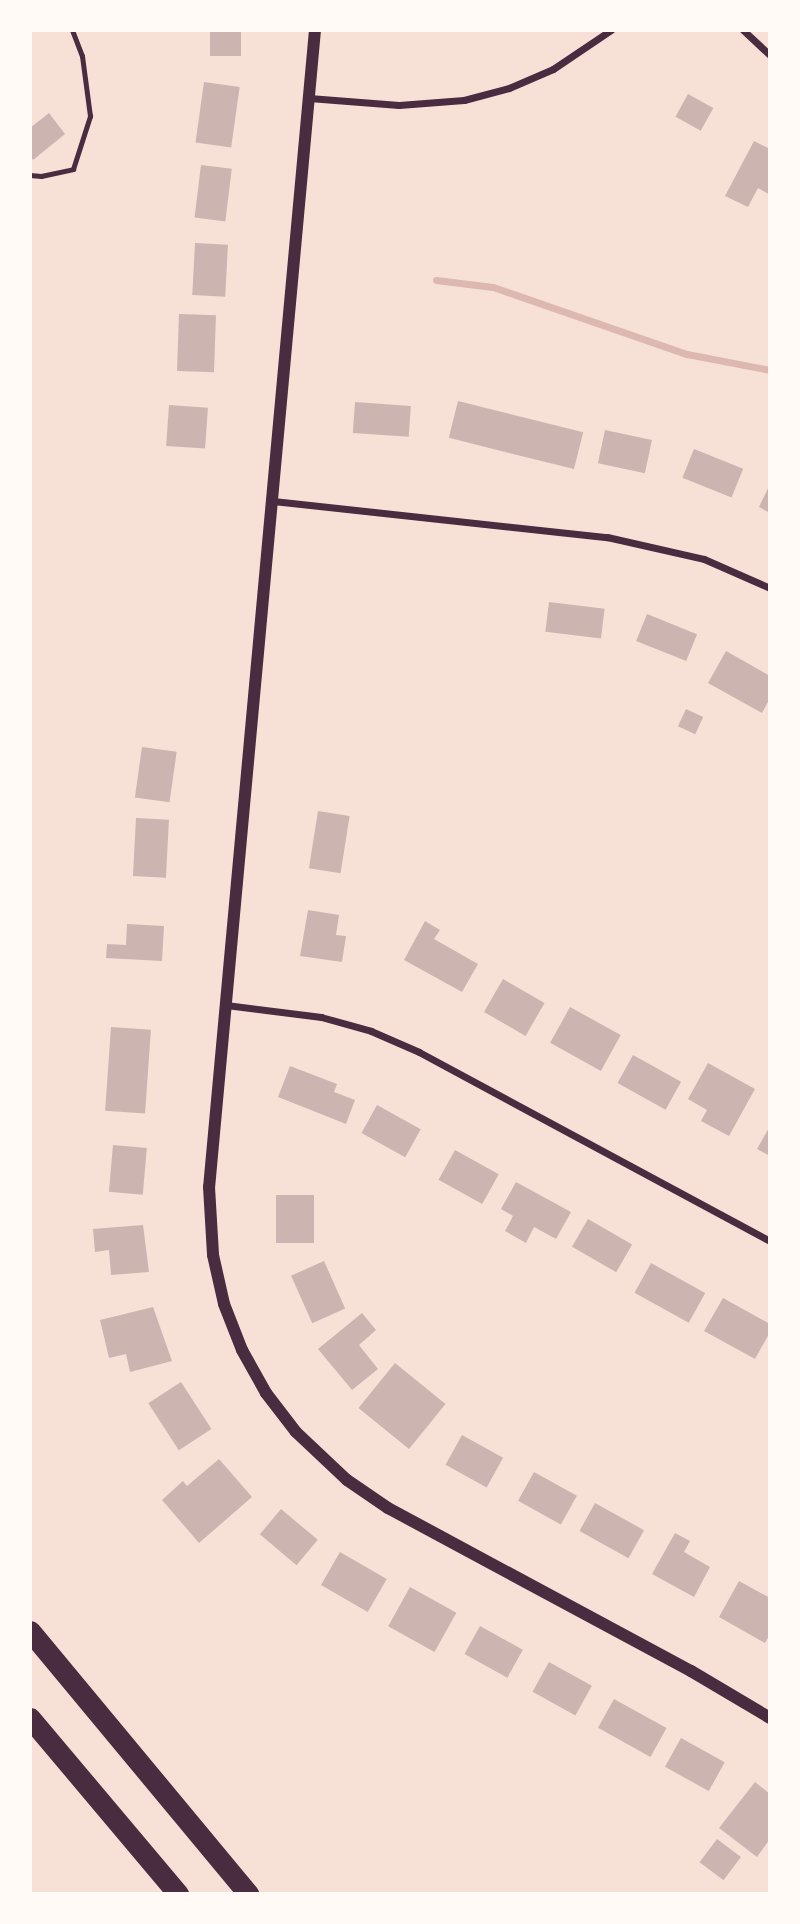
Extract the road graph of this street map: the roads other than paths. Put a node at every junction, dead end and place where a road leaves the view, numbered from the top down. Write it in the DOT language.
graph roads {
  1 [pos="72,30"];
  2 [pos="315,30"];
  3 [pos="611,30"];
  4 [pos="743,30"];
  5 [pos="770,55"];
  6 [pos="309,98"];
  7 [pos="30,175"];
  8 [pos="273,501"];
  9 [pos="770,587"];
  10 [pos="226,1005"];
  11 [pos="770,1241"];
  12 [pos="30,1631"];
  13 [pos="30,1718"];
  14 [pos="770,1718"];
  15 [pos="178,1894"];
  16 [pos="248,1894"];
  1 -- 7 [label="lane"];
  2 -- 6 [label="street"];
  3 -- 6 [label="street"];
  4 -- 5 [label="street"];
  6 -- 8 [label="street"];
  8 -- 9 [label="street"];
  8 -- 10 [label="street"];
  10 -- 11 [label="street"];
  10 -- 14 [label="street"];
  12 -- 16 [label="highway"];
  13 -- 15 [label="highway"];
}
